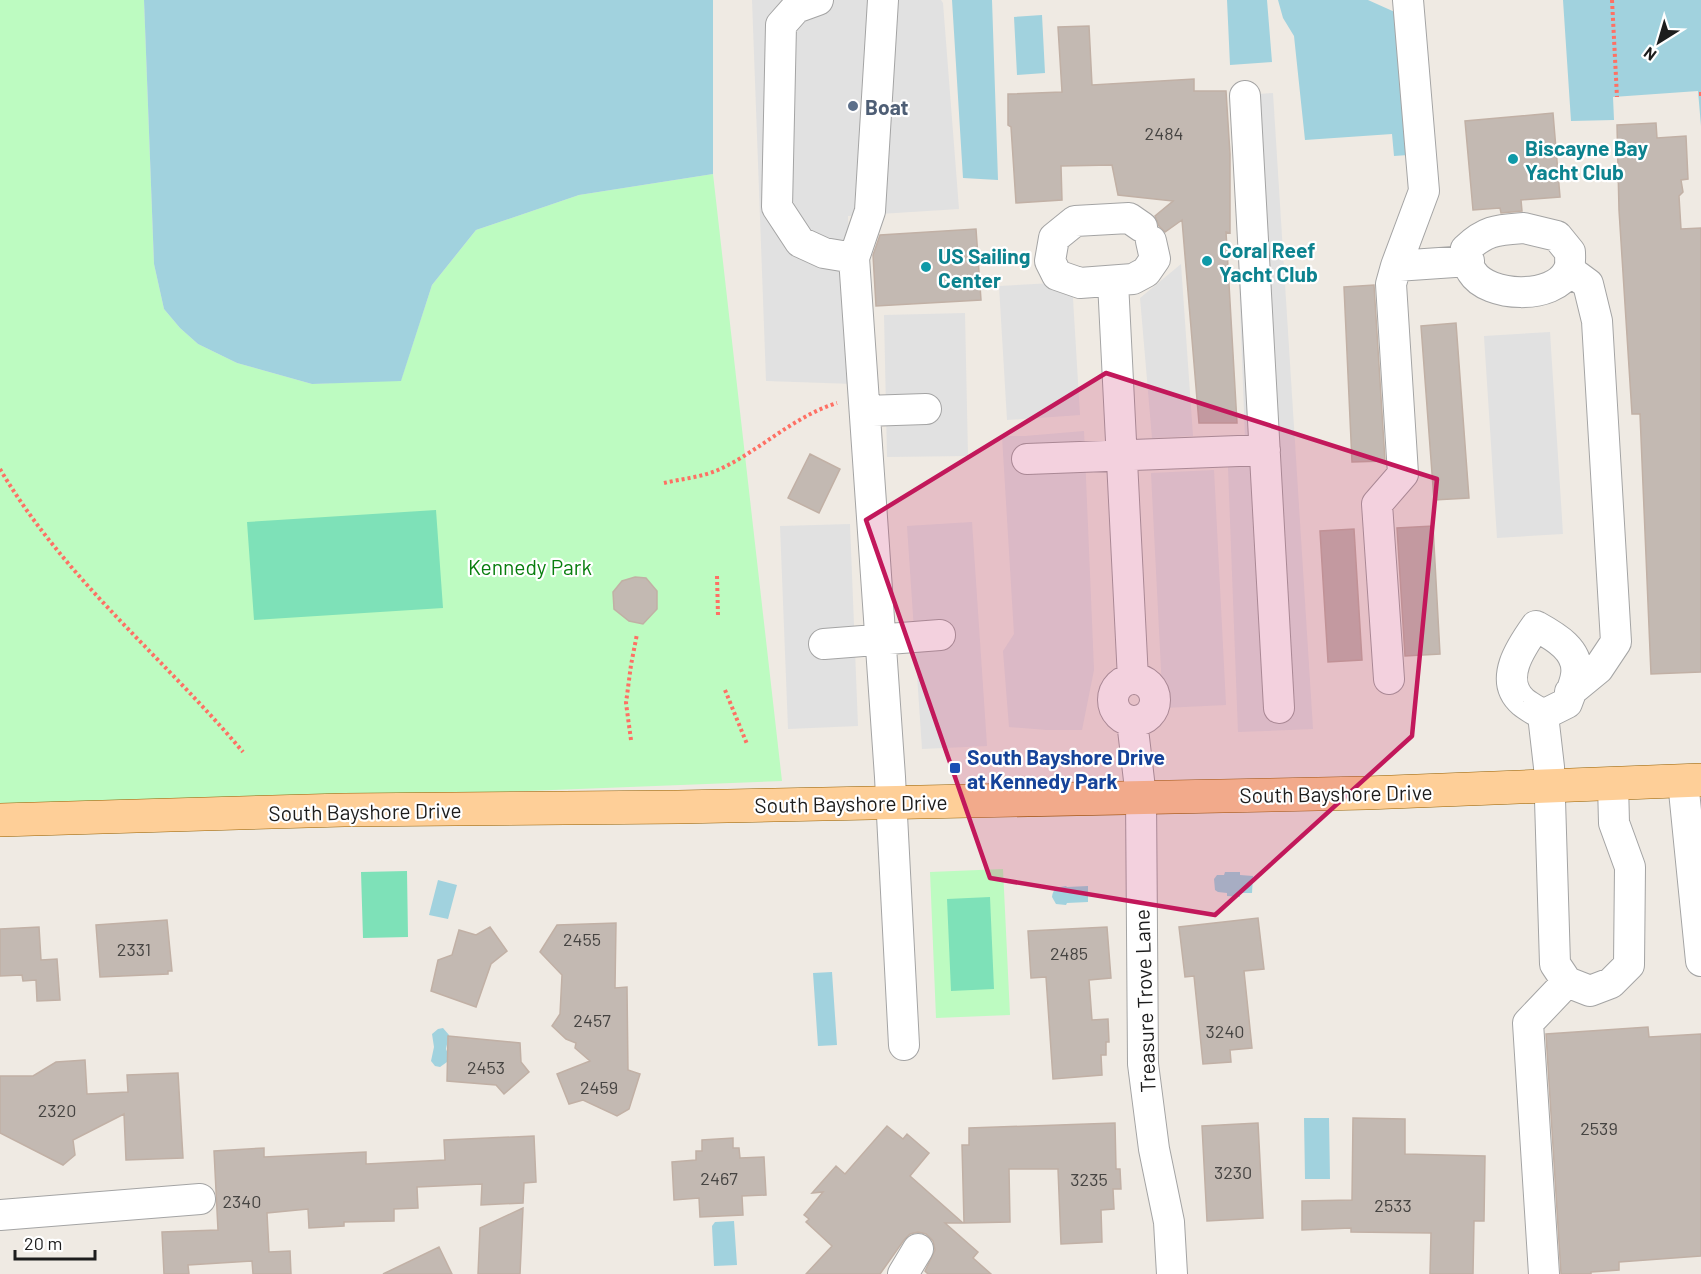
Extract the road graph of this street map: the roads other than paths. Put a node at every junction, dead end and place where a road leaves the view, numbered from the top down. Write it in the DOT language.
graph roads {
  1 [pos="818,0"];
  2 [pos="883,0"];
  3 [pos="1408,0"];
  4 [pos="782,12"];
  5 [pos="1245,96"];
  6 [pos="854,258"];
  7 [pos="1469,261"];
  8 [pos="1396,266"];
  9 [pos="1569,270"];
  10 [pos="1113,282"];
  11 [pos="864,403"];
  12 [pos="926,409"];
  13 [pos="1265,450"];
  14 [pos="1123,456"];
  15 [pos="1027,459"];
  16 [pos="940,635"];
  17 [pos="880,640"];
  18 [pos="824,644"];
  19 [pos="1389,679"];
  20 [pos="1570,692"];
  21 [pos="1279,708"];
  22 [pos="1544,715"];
  23 [pos="1692,781"];
  24 [pos="1612,784"];
  25 [pos="1549,788"];
  26 [pos="1141,797"];
  27 [pos="891,803"];
  28 [pos="0,820"];
  29 [pos="1701,962"];
  30 [pos="1567,982"];
  31 [pos="904,1045"];
  32 [pos="200,1199"];
  33 [pos="0,1215"];
  34 [pos="1172,1274"];
  35 [pos="1544,1274"];
  1 -- 4 [label="street"];
  2 -- 6 [label="street"];
  3 -- 8 [label="street"];
  4 -- 6 [label="street"];
  5 -- 13 [label="street"];
  6 -- 11 [label="street"];
  7 -- 8 [label="street"];
  7 -- 9 [label="street"];
  7 -- 9 [label="street"];
  8 -- 19 [label="street"];
  9 -- 20 [label="street"];
  10 -- 10 [label="street"];
  10 -- 14 [label="street"];
  11 -- 12 [label="street"];
  11 -- 17 [label="street"];
  13 -- 14 [label="street"];
  13 -- 21 [label="street"];
  14 -- 15 [label="street"];
  14 -- 26 [label="street, Treasure Trove Lane"];
  16 -- 17 [label="street"];
  17 -- 18 [label="street"];
  17 -- 27 [label="street"];
  20 -- 22 [label="street"];
  20 -- 22 [label="street"];
  22 -- 25 [label="street"];
  23 -- 24 [label="main road, South Bayshore Drive"];
  23 -- 29 [label="street"];
  24 -- 25 [label="main road, South Bayshore Drive"];
  24 -- 30 [label="street"];
  25 -- 26 [label="main road, South Bayshore Drive"];
  25 -- 30 [label="street"];
  26 -- 27 [label="main road, South Bayshore Drive"];
  26 -- 34 [label="street, Treasure Trove Lane"];
  27 -- 28 [label="main road, South Bayshore Drive"];
  27 -- 31 [label="street"];
  30 -- 35 [label="street"];
  32 -- 33 [label="street"];
}
